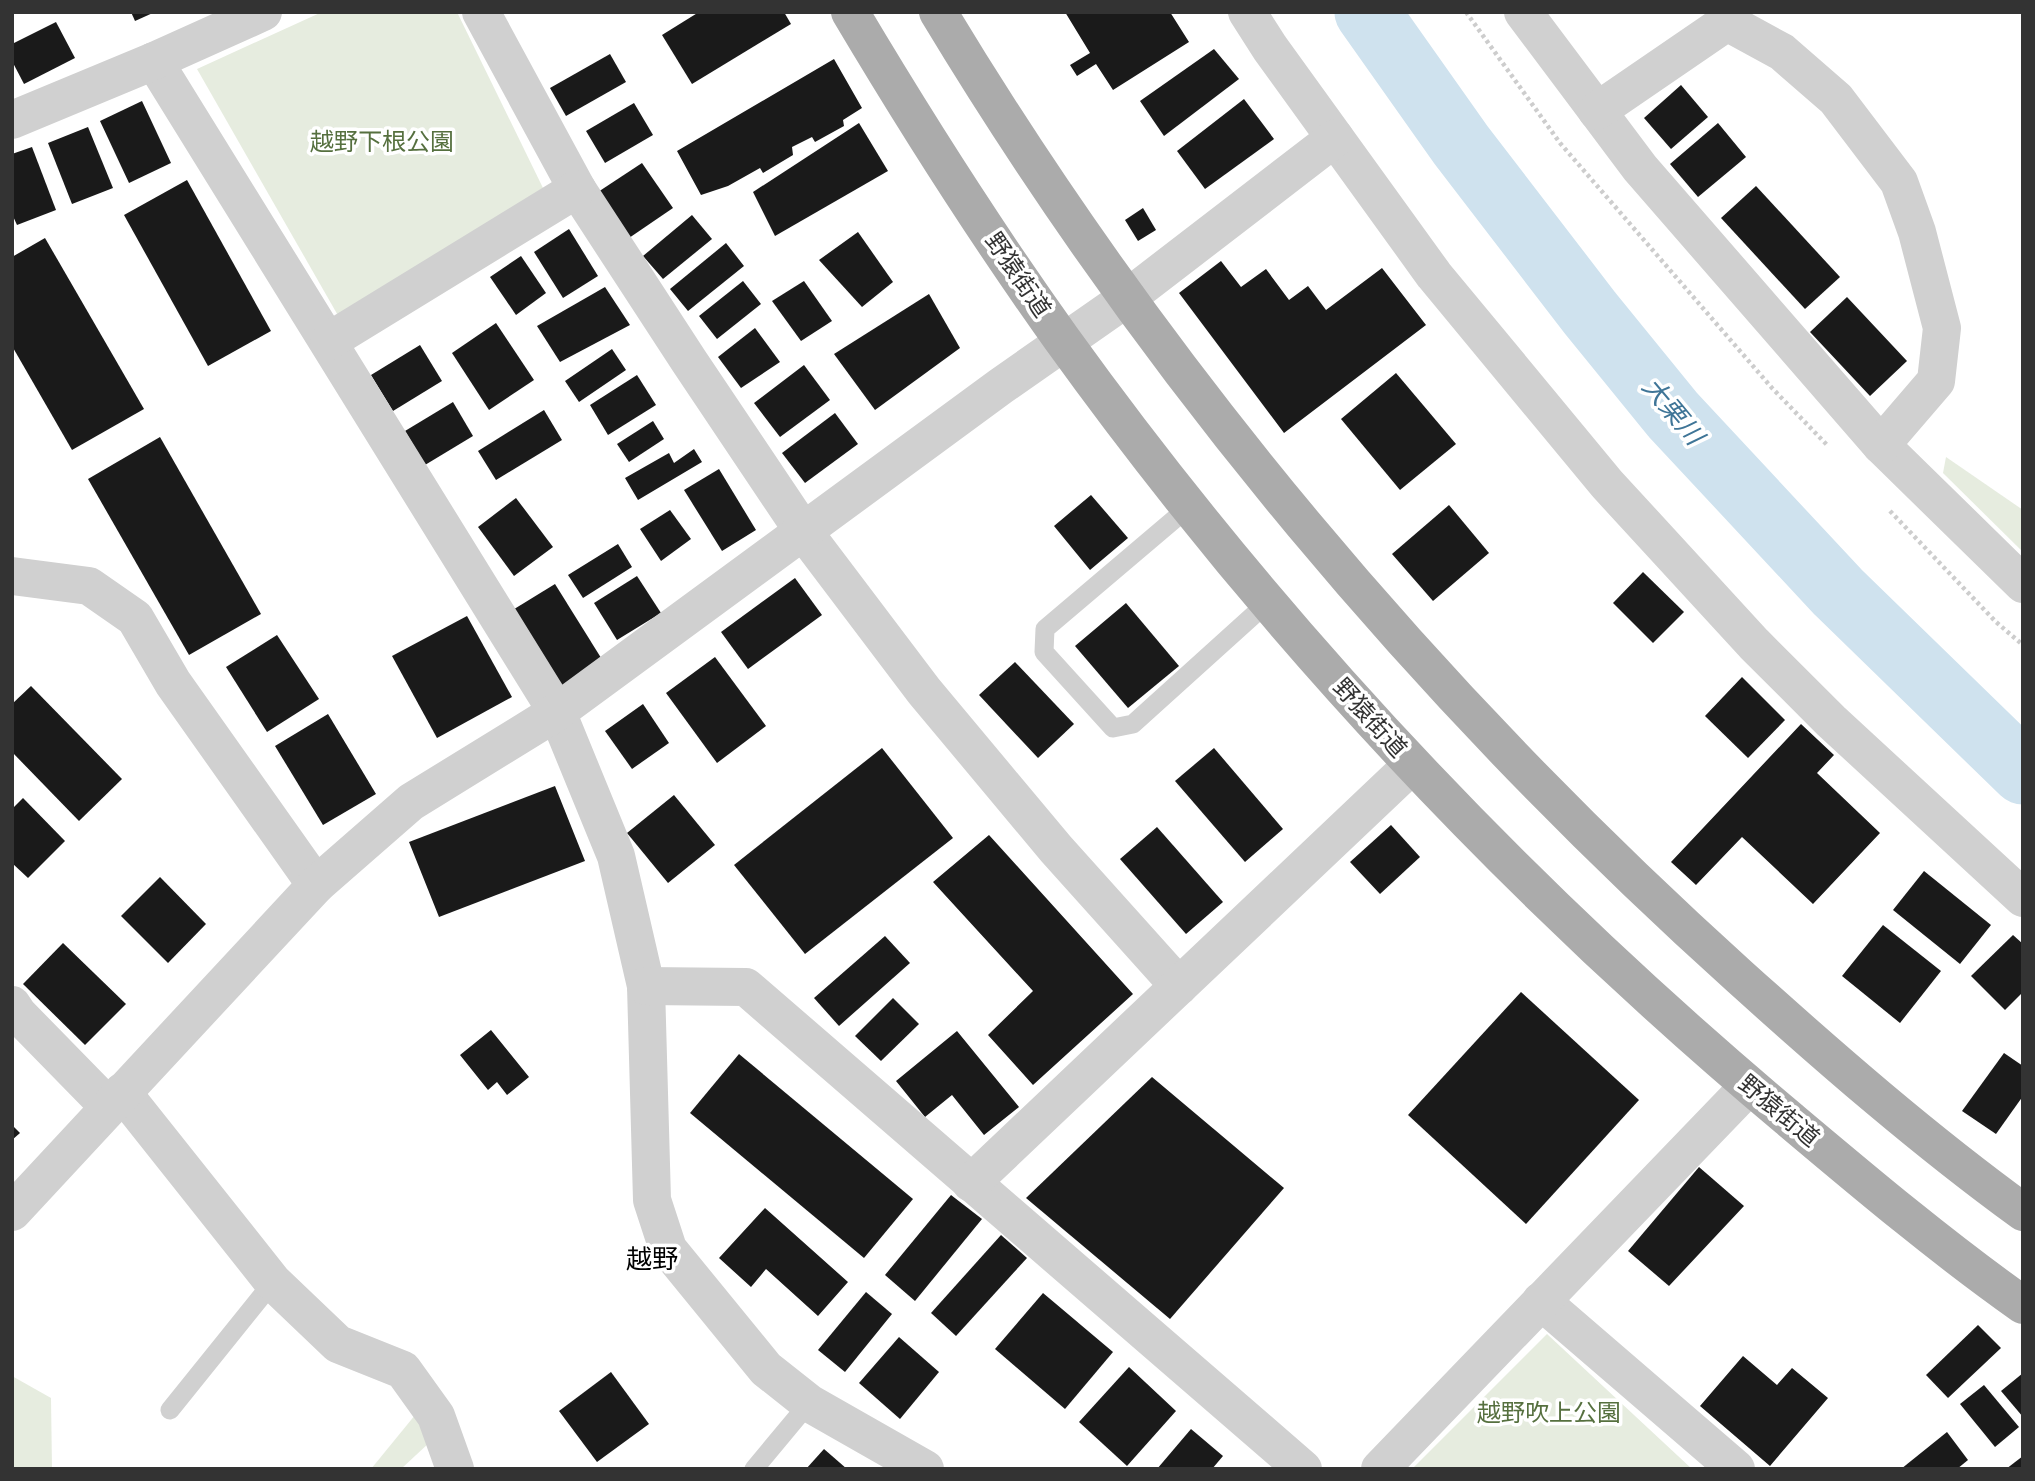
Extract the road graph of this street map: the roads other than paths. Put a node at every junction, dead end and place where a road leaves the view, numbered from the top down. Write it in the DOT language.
graph roads {
  1 [pos="263,12"];
  2 [pos="481,12"];
  3 [pos="850,12"];
  4 [pos="938,12"];
  5 [pos="1247,12"];
  6 [pos="1523,12"];
  7 [pos="1729,17"];
  8 [pos="154,61"];
  9 [pos="1597,111"];
  10 [pos="12,120"];
  11 [pos="1335,138"];
  12 [pos="577,189"];
  13 [pos="1127,298"];
  14 [pos="329,341"];
  15 [pos="1064,341"];
  16 [pos="1881,445"];
  17 [pos="1191,506"];
  18 [pos="803,531"];
  19 [pos="12,576"];
  20 [pos="2023,584"];
  21 [pos="1268,602"];
  22 [pos="557,712"];
  23 [pos="1412,765"];
  24 [pos="317,885"];
  25 [pos="2023,898"];
  26 [pos="646,986"];
  27 [pos="1179,986"];
  28 [pos="12,1006"];
  29 [pos="1749,1086"];
  30 [pos="115,1099"];
  31 [pos="971,1183"];
  32 [pos="12,1212"];
  33 [pos="2023,1212"];
  34 [pos="273,1282"];
  35 [pos="1541,1301"];
  36 [pos="2023,1305"];
  37 [pos="809,1403"];
  38 [pos="170,1410"];
  39 [pos="455,1469"];
  40 [pos="754,1469"];
  41 [pos="925,1469"];
  42 [pos="1303,1469"];
  43 [pos="1380,1469"];
  44 [pos="1736,1469"];
  1 -- 8 [label="street"];
  2 -- 12 [label="street"];
  3 -- 15 [label="main road, 野猿街道"];
  4 -- 13 [label="main road"];
  5 -- 11 [label="street"];
  6 -- 9 [label="street"];
  7 -- 9 [label="street"];
  7 -- 16 [label="street"];
  8 -- 10 [label="street"];
  8 -- 14 [label="street"];
  9 -- 16 [label="street"];
  11 -- 13 [label="street"];
  11 -- 25 [label="street"];
  12 -- 14 [label="street"];
  12 -- 18 [label="street"];
  13 -- 15 [label="street"];
  13 -- 33 [label="main road"];
  14 -- 22 [label="street"];
  15 -- 17 [label="main road, 野猿街道"];
  15 -- 18 [label="street"];
  16 -- 20 [label="street"];
  17 -- 21 [label="main road, 野猿街道"];
  17 -- 21 [label="lane"];
  18 -- 22 [label="street"];
  18 -- 27 [label="street"];
  19 -- 24 [label="street"];
  21 -- 23 [label="main road, 野猿街道"];
  22 -- 24 [label="street"];
  22 -- 26 [label="street"];
  23 -- 27 [label="street"];
  23 -- 29 [label="main road, 野猿街道"];
  24 -- 30 [label="street"];
  26 -- 31 [label="street"];
  26 -- 37 [label="street"];
  27 -- 31 [label="street"];
  28 -- 30 [label="street"];
  29 -- 35 [label="street"];
  29 -- 36 [label="main road, 野猿街道"];
  30 -- 32 [label="street"];
  30 -- 34 [label="street"];
  31 -- 42 [label="street"];
  34 -- 38 [label="lane"];
  34 -- 39 [label="street"];
  35 -- 43 [label="street"];
  35 -- 44 [label="street"];
  37 -- 40 [label="lane"];
  37 -- 41 [label="street"];
}
